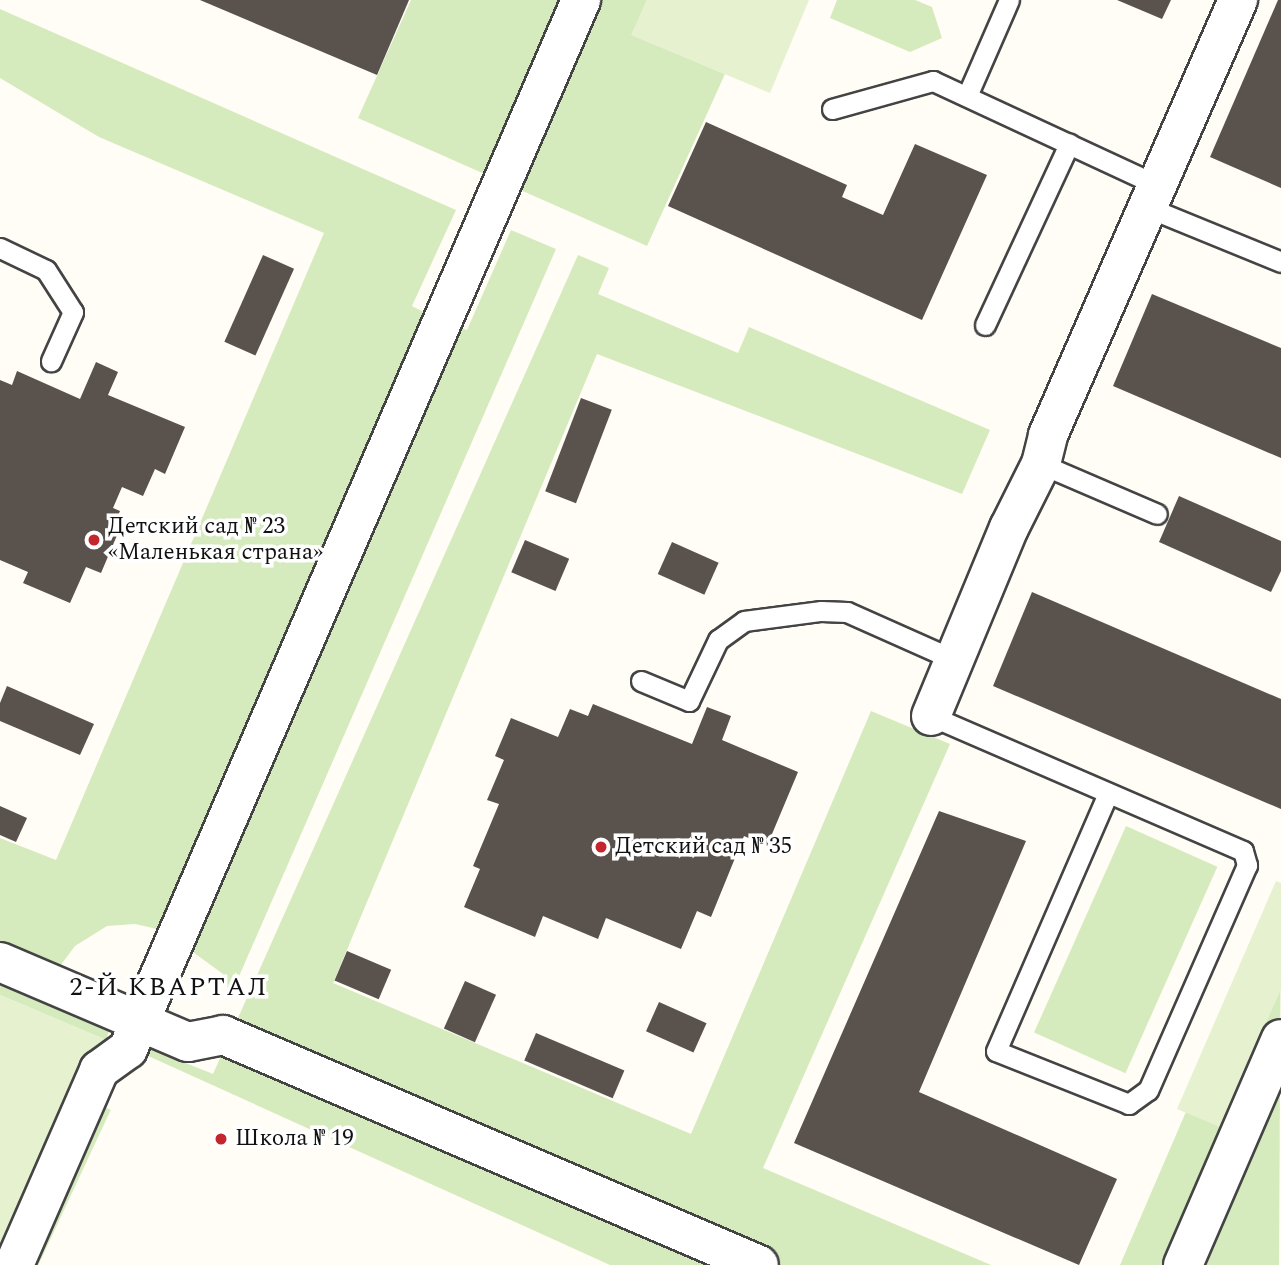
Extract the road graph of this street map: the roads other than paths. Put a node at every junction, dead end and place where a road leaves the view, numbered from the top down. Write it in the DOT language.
graph roads {
  1 [pos="581,0"];
  2 [pos="1009,0"];
  3 [pos="1238,0"];
  4 [pos="967,96"];
  5 [pos="831,108"];
  6 [pos="1069,144"];
  7 [pos="1154,197"];
  8 [pos="0,248"];
  9 [pos="1281,262"];
  10 [pos="985,325"];
  11 [pos="51,361"];
  12 [pos="1041,464"];
  13 [pos="1157,514"];
  14 [pos="955,660"];
  15 [pos="641,681"];
  16 [pos="931,716"];
  17 [pos="1108,793"];
  18 [pos="0,962"];
  19 [pos="139,1022"];
  20 [pos="1281,1040"];
  21 [pos="13,1265"];
  22 [pos="759,1265"];
  23 [pos="1183,1265"];
  1 -- 19 [label="street"];
  2 -- 4 [label="lane"];
  3 -- 7 [label="street"];
  4 -- 5 [label="lane"];
  4 -- 6 [label="lane"];
  6 -- 7 [label="lane"];
  6 -- 10 [label="lane"];
  7 -- 9 [label="lane"];
  7 -- 12 [label="street"];
  8 -- 11 [label="lane"];
  12 -- 13 [label="lane"];
  12 -- 14 [label="street"];
  14 -- 15 [label="lane"];
  14 -- 16 [label="street"];
  16 -- 17 [label="lane"];
  17 -- 17 [label="lane"];
  18 -- 19 [label="street"];
  19 -- 21 [label="street"];
  19 -- 22 [label="street"];
  20 -- 23 [label="street"];
}
